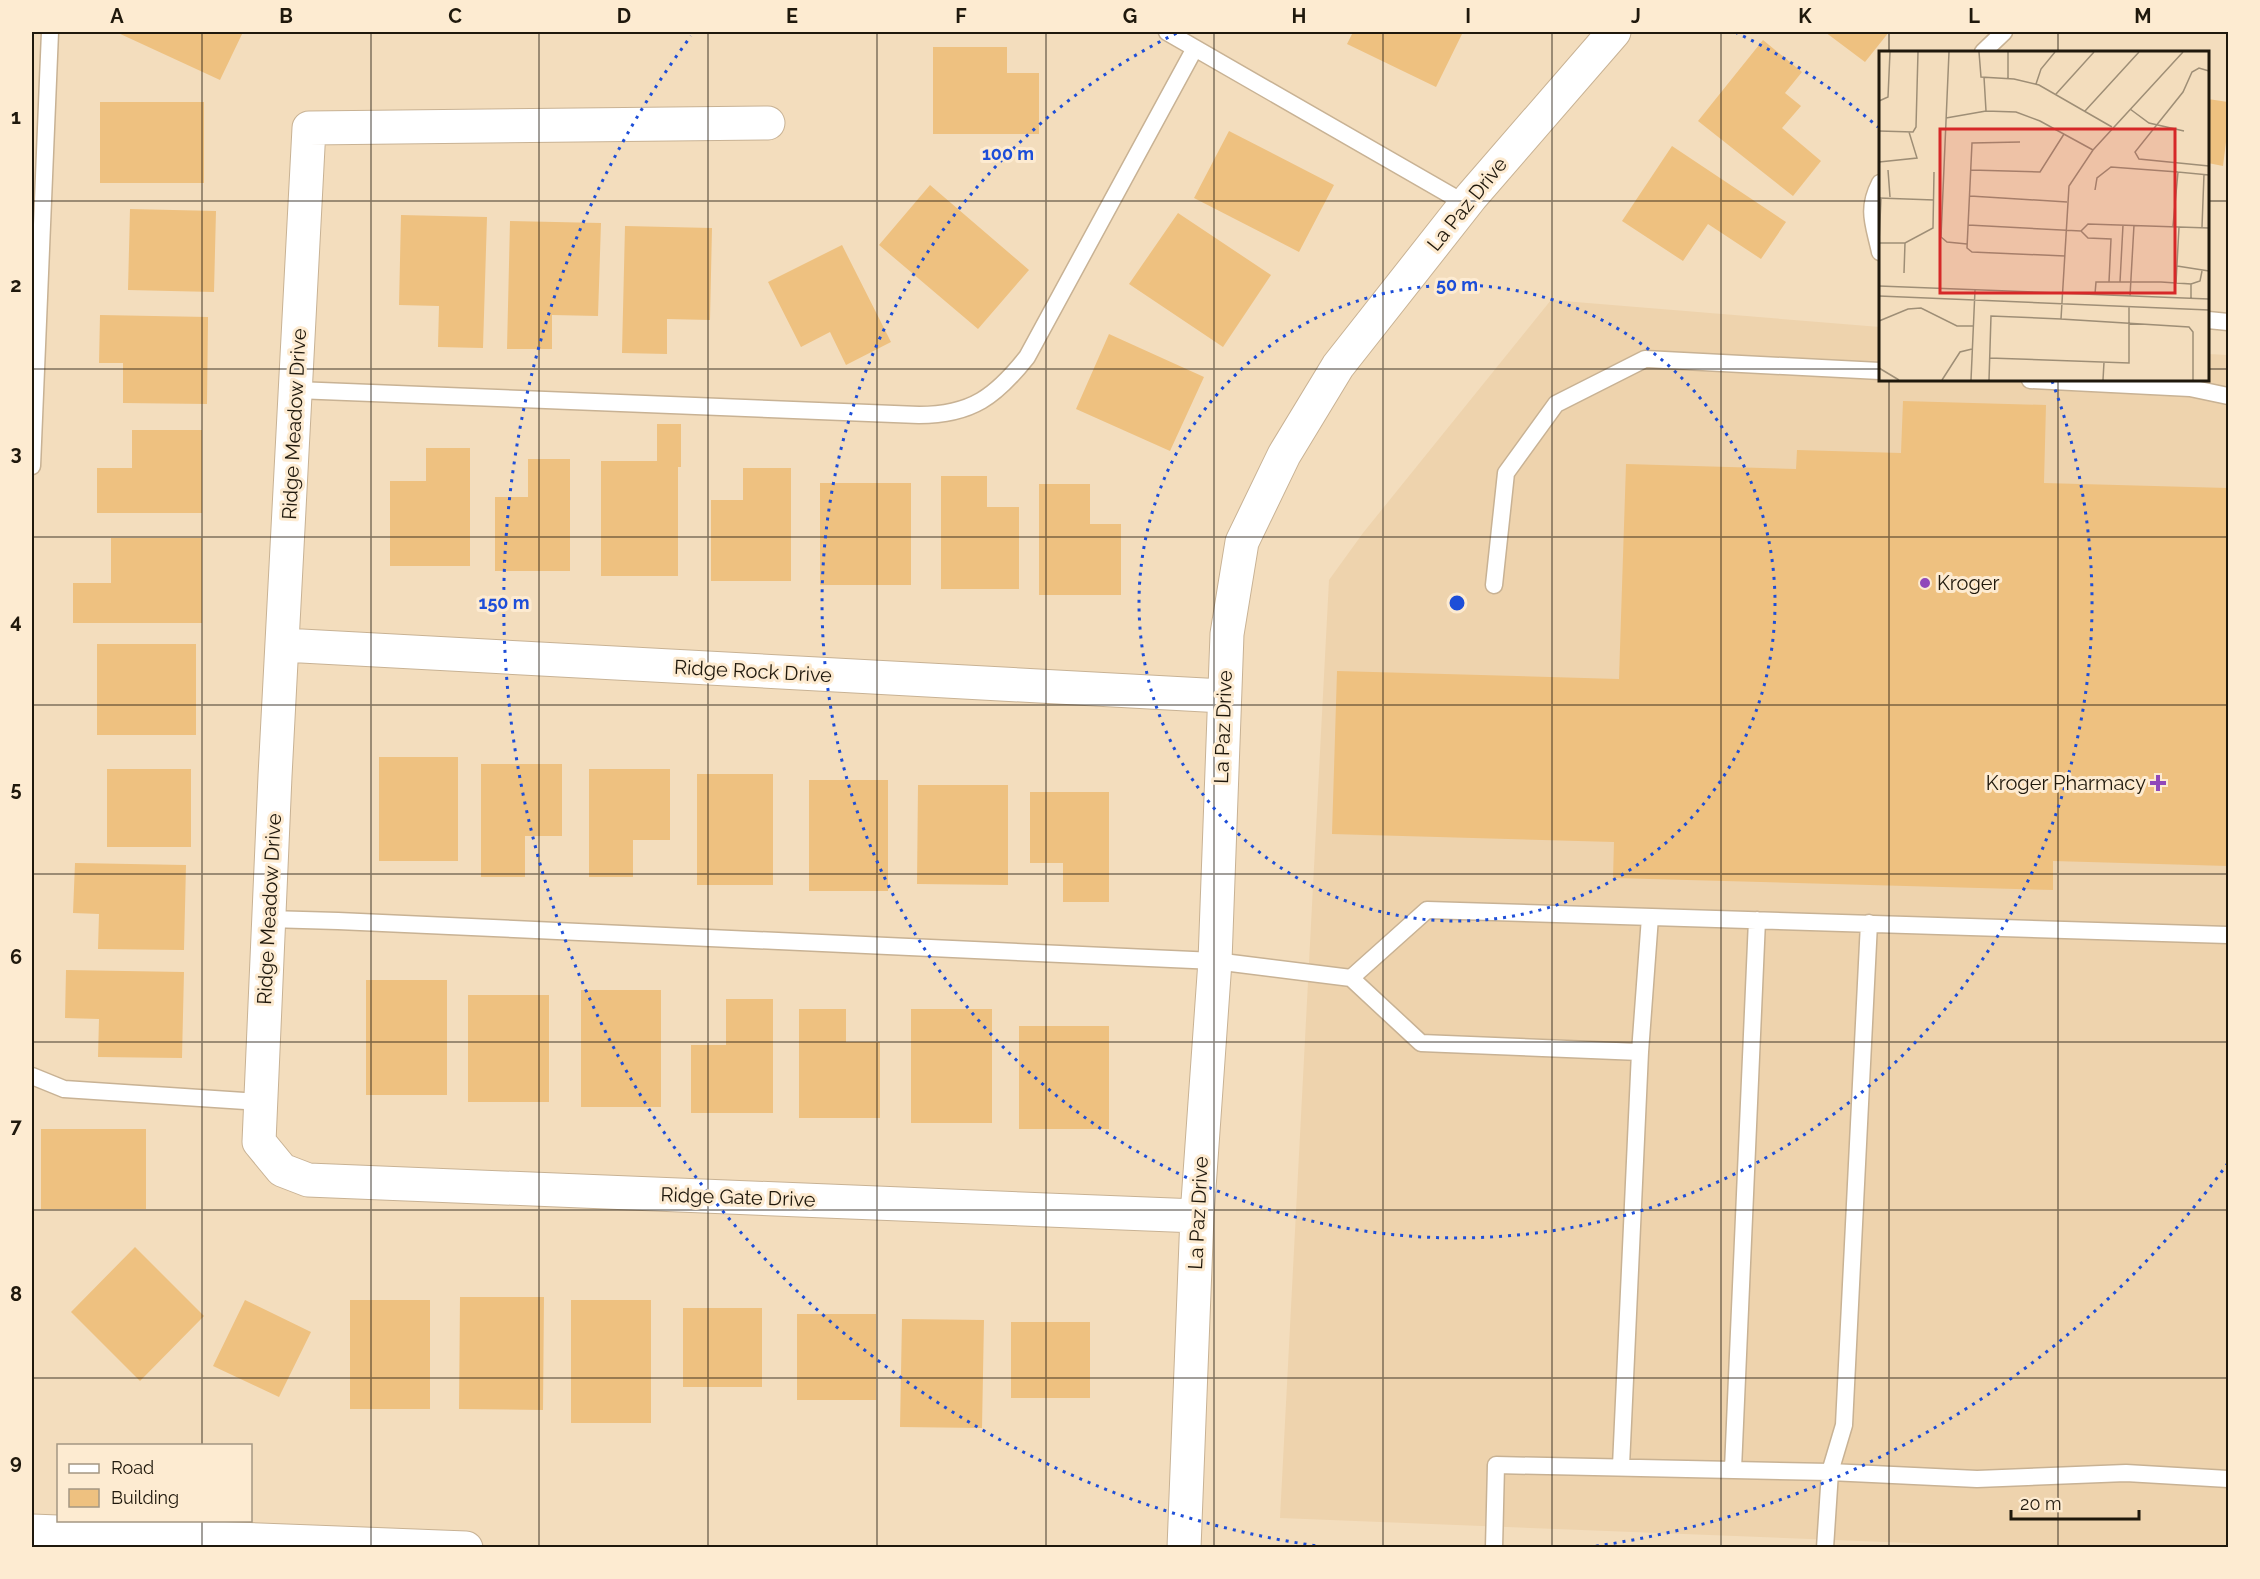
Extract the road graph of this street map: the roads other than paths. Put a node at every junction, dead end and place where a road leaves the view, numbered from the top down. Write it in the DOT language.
graph roads {
  1 [pos="50,32"];
  2 [pos="1167,32"];
  3 [pos="1614,32"];
  4 [pos="2004,32"];
  5 [pos="1195,48"];
  6 [pos="1984,51"];
  7 [pos="768,123"];
  8 [pos="1879,186"];
  9 [pos="1466,204"];
  10 [pos="1879,244"];
  11 [pos="2209,320"];
  12 [pos="2229,322"];
  13 [pos="1879,371"];
  14 [pos="2050,381"];
  15 [pos="296,390"];
  16 [pos="2229,396"];
  17 [pos="32,466"];
  18 [pos="1494,585"];
  19 [pos="283,645"];
  20 [pos="1223,696"];
  21 [pos="1650,917"];
  22 [pos="268,919"];
  23 [pos="1757,920"];
  24 [pos="1869,923"];
  25 [pos="2229,934"];
  26 [pos="1215,962"];
  27 [pos="1351,978"];
  28 [pos="1640,1052"];
  29 [pos="32,1076"];
  30 [pos="260,1102"];
  31 [pos="282,1170"];
  32 [pos="1197,1216"];
  33 [pos="1621,1466"];
  34 [pos="1733,1469"];
  35 [pos="1830,1472"];
  36 [pos="2229,1479"];
  37 [pos="32,1531"];
  38 [pos="331,1545"];
  39 [pos="466,1548"];
  40 [pos="1184,1548"];
  41 [pos="1494,1548"];
  42 [pos="1825,1548"];
  1 -- 17 [label="lane"];
  2 -- 5 [label="lane"];
  3 -- 9 [label="street, La Paz Drive"];
  4 -- 6 [label="lane"];
  5 -- 9 [label="lane"];
  5 -- 15 [label="lane"];
  7 -- 15 [label="street, Ridge Meadow Drive"];
  8 -- 10 [label="lane"];
  9 -- 20 [label="street, La Paz Drive"];
  11 -- 12 [label="lane"];
  13 -- 18 [label="lane"];
  14 -- 16 [label="lane"];
  15 -- 19 [label="street, Ridge Meadow Drive"];
  19 -- 20 [label="street, Ridge Rock Drive"];
  19 -- 22 [label="street, Ridge Meadow Drive"];
  20 -- 26 [label="street, La Paz Drive"];
  21 -- 23 [label="lane"];
  21 -- 27 [label="lane"];
  21 -- 28 [label="lane"];
  22 -- 26 [label="lane"];
  22 -- 30 [label="street, Ridge Meadow Drive"];
  23 -- 24 [label="lane"];
  23 -- 34 [label="lane"];
  24 -- 25 [label="lane"];
  24 -- 35 [label="lane"];
  26 -- 27 [label="lane"];
  26 -- 32 [label="street, La Paz Drive"];
  27 -- 28 [label="lane"];
  28 -- 33 [label="lane"];
  29 -- 30 [label="lane"];
  30 -- 31 [label="street, Ridge Meadow Drive"];
  31 -- 32 [label="street, Ridge Gate Drive"];
  32 -- 40 [label="street, La Paz Drive"];
  33 -- 34 [label="lane"];
  33 -- 41 [label="lane"];
  34 -- 35 [label="lane"];
  35 -- 36 [label="lane"];
  35 -- 42 [label="lane"];
  37 -- 38 [label="street"];
  38 -- 39 [label="street"];
}
